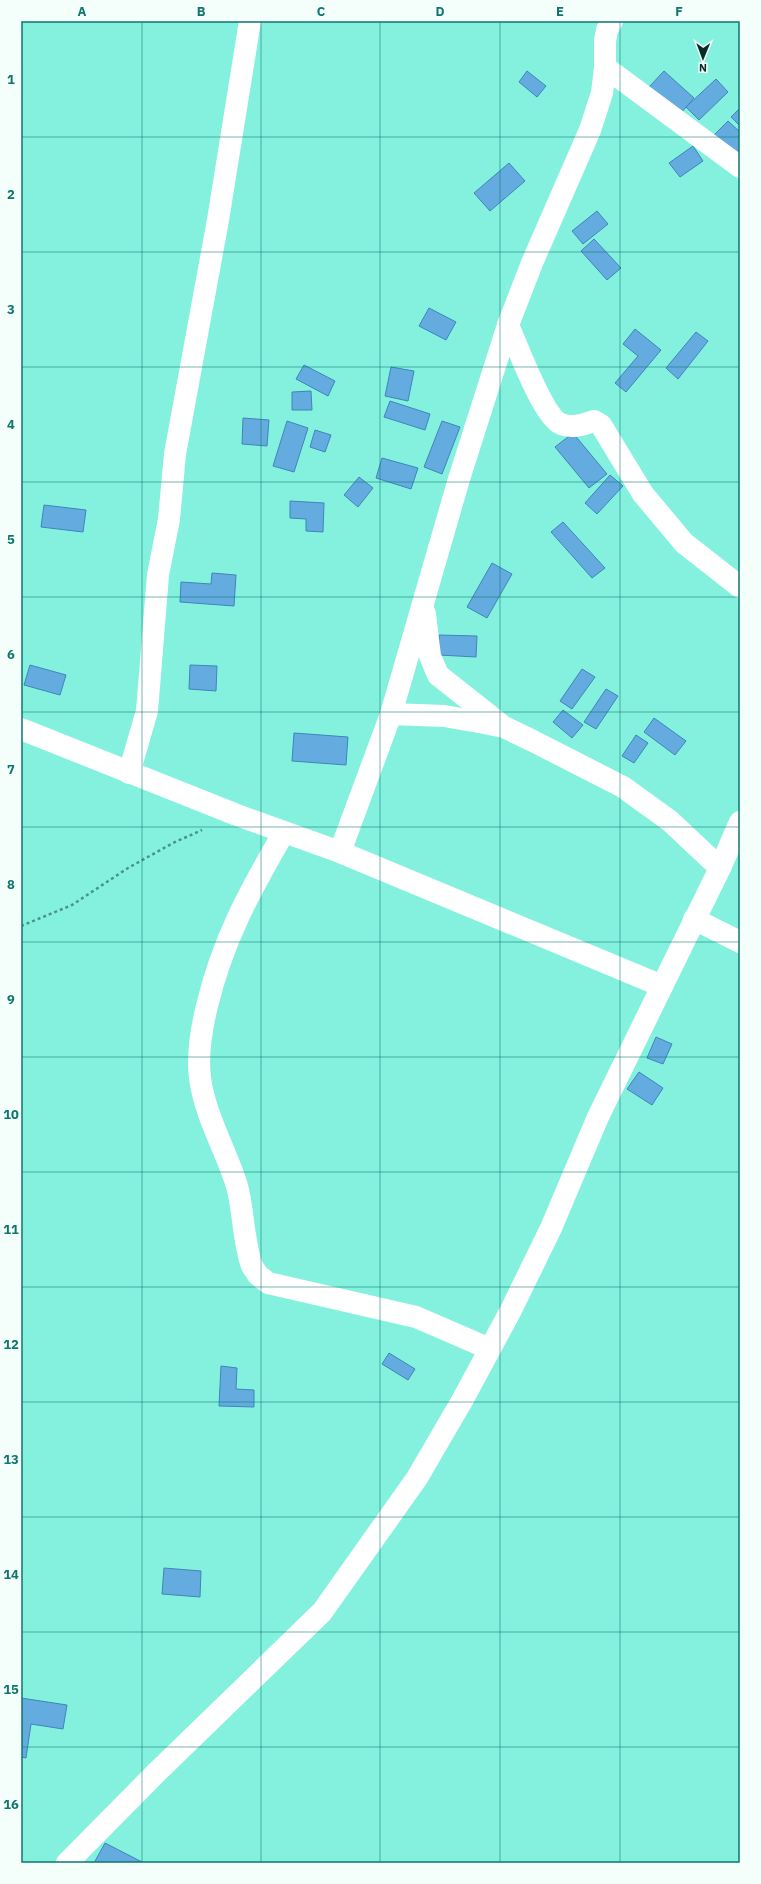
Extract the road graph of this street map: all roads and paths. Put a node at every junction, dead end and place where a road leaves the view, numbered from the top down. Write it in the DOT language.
graph roads {
  1 [pos="250,21"];
  2 [pos="612,21"];
  3 [pos="605,67"];
  4 [pos="740,167"];
  5 [pos="508,325"];
  6 [pos="740,587"];
  7 [pos="424,604"];
  8 [pos="390,714"];
  9 [pos="504,727"];
  10 [pos="21,728"];
  11 [pos="129,772"];
  12 [pos="237,815"];
  13 [pos="740,822"];
  14 [pos="284,832"];
  15 [pos="340,852"];
  16 [pos="720,868"];
  17 [pos="694,919"];
  18 [pos="21,926"];
  19 [pos="740,942"];
  20 [pos="662,986"];
  21 [pos="490,1349"];
  22 [pos="67,1863"];
  1 -- 11 [label="street"];
  2 -- 3 [label="street"];
  3 -- 4 [label="street"];
  3 -- 5 [label="street"];
  5 -- 6 [label="street"];
  5 -- 7 [label="street"];
  7 -- 8 [label="street"];
  7 -- 9 [label="street"];
  8 -- 9 [label="street"];
  8 -- 15 [label="street"];
  9 -- 16 [label="street"];
  10 -- 11 [label="street"];
  11 -- 12 [label="street"];
  12 -- 14 [label="street"];
  12 -- 18 [label="path"];
  13 -- 16 [label="street"];
  14 -- 15 [label="street"];
  14 -- 21 [label="street"];
  15 -- 20 [label="street"];
  16 -- 17 [label="street"];
  17 -- 19 [label="street"];
  17 -- 20 [label="street"];
  20 -- 21 [label="street"];
  21 -- 22 [label="street"];
}
